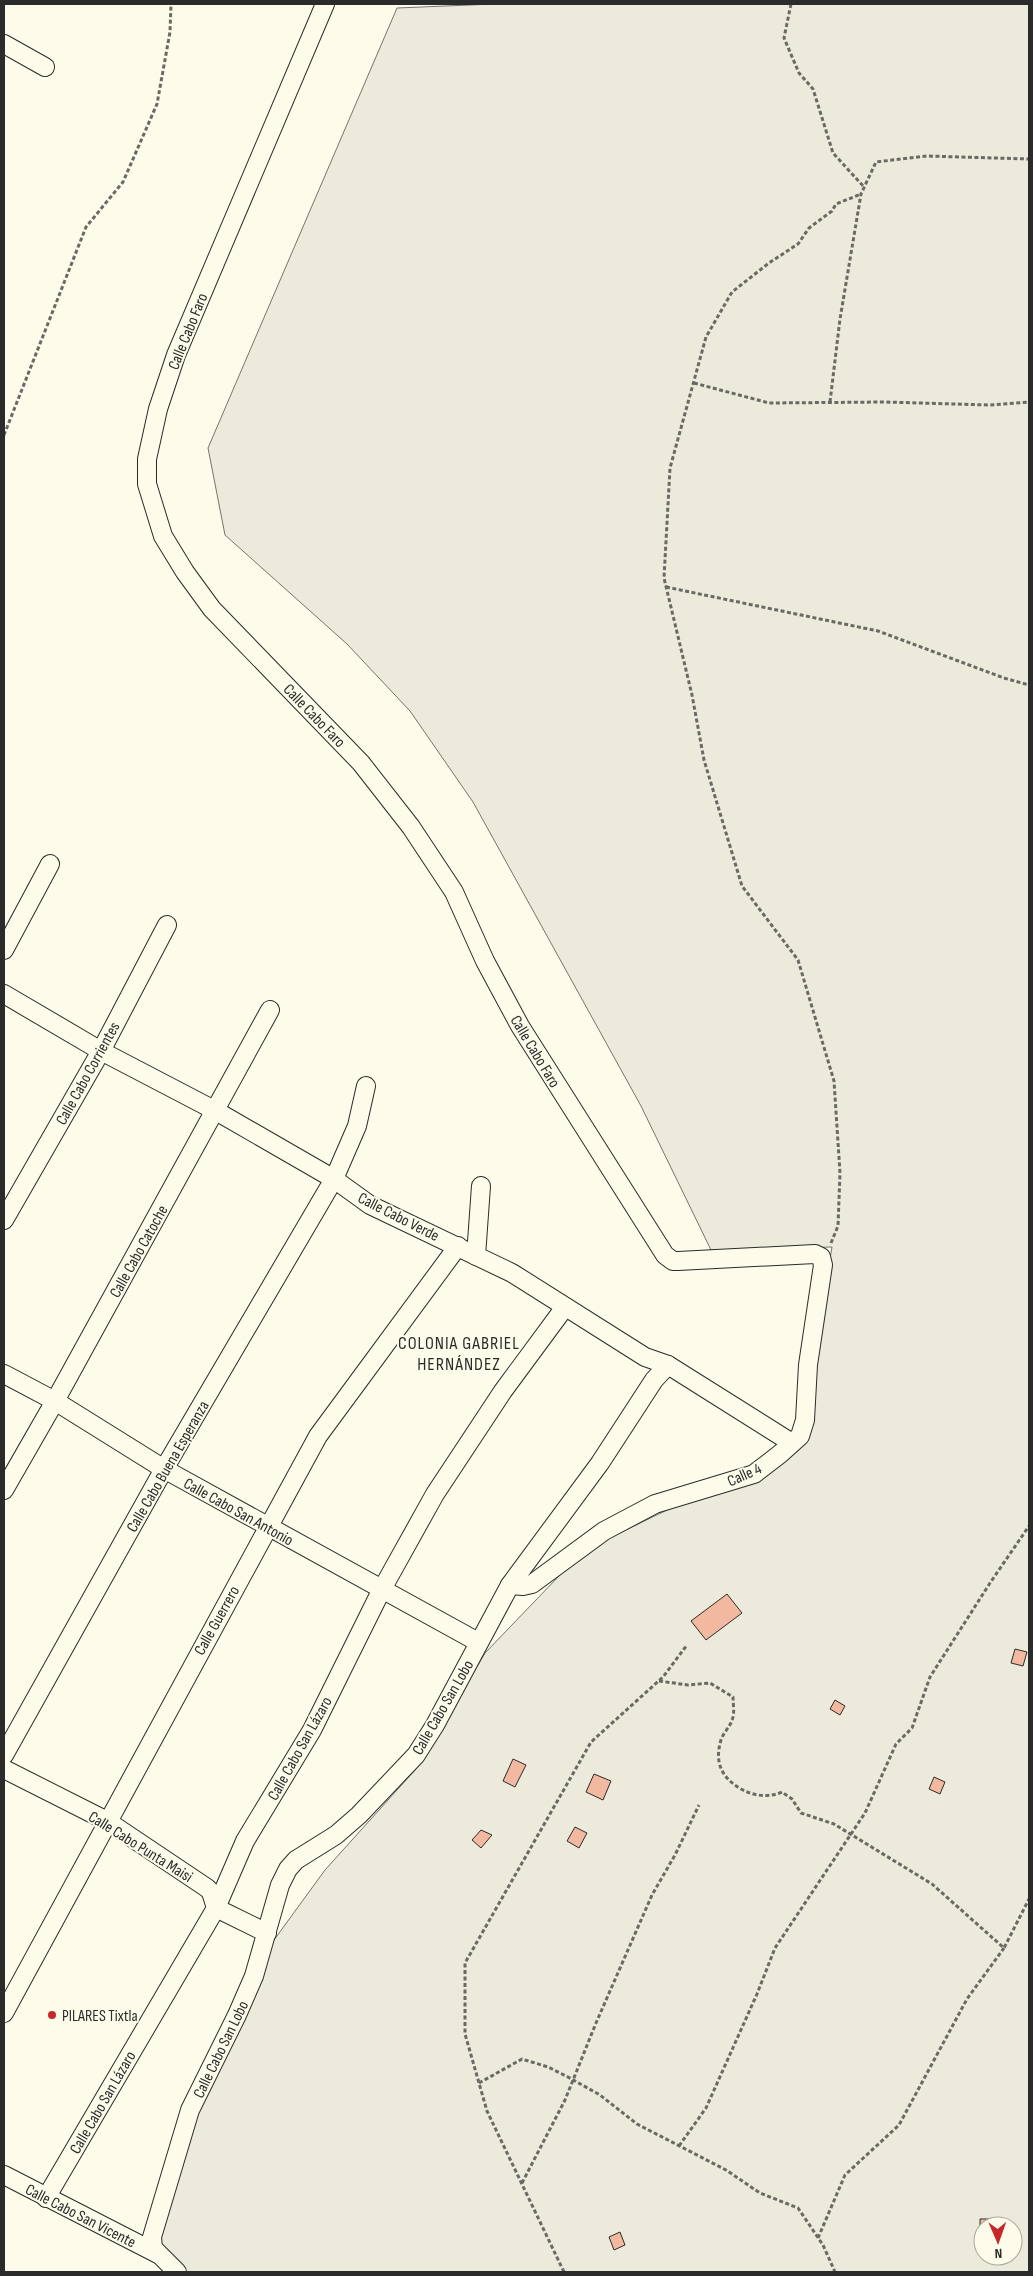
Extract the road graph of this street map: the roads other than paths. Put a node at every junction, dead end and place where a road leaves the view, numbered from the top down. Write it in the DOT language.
graph roads {
  1 [pos="325,4"];
  2 [pos="4,44"];
  3 [pos="45,67"];
  4 [pos="50,864"];
  5 [pos="168,925"];
  6 [pos="4,950"];
  7 [pos="4,994"];
  8 [pos="270,1010"];
  9 [pos="101,1050"];
  10 [pos="366,1086"];
  11 [pos="216,1111"];
  12 [pos="334,1179"];
  13 [pos="481,1186"];
  14 [pos="4,1220"];
  15 [pos="458,1246"];
  16 [pos="476,1256"];
  17 [pos="822,1261"];
  18 [pos="565,1307"];
  19 [pos="668,1365"];
  20 [pos="4,1374"];
  21 [pos="55,1401"];
  22 [pos="792,1443"];
  23 [pos="164,1469"];
  24 [pos="4,1490"];
  25 [pos="267,1527"];
  26 [pos="516,1585"];
  27 [pos="381,1591"];
  28 [pos="478,1642"];
  29 [pos="4,1755"];
  30 [pos="4,1769"];
  31 [pos="107,1821"];
  32 [pos="216,1908"];
  33 [pos="267,1933"];
  34 [pos="4,2014"];
  35 [pos="4,2175"];
  36 [pos="46,2198"];
  37 [pos="158,2254"];
  38 [pos="176,2272"];
  1 -- 17 [label="street, Calle Cabo Faro"];
  2 -- 3 [label="street"];
  4 -- 6 [label="street"];
  5 -- 9 [label="street, Calle Cabo Corrientes"];
  7 -- 9 [label="street, Calle Cabo Verde"];
  8 -- 11 [label="street, Calle Cabo Catoche"];
  9 -- 11 [label="street, Calle Cabo Verde"];
  9 -- 14 [label="street, Calle Cabo Corrientes"];
  10 -- 12 [label="street, Calle Cabo Buena Esperanza"];
  11 -- 12 [label="street, Calle Cabo Verde"];
  11 -- 21 [label="street, Calle Cabo Catoche"];
  12 -- 15 [label="street, Calle Cabo Verde"];
  12 -- 23 [label="street, Calle Cabo Buena Esperanza"];
  13 -- 16 [label="street"];
  15 -- 16 [label="street, Calle Cabo Verde"];
  15 -- 25 [label="street, Calle Guerrero"];
  16 -- 18 [label="street, Calle Cabo Verde"];
  17 -- 22 [label="street, Calle 4"];
  18 -- 19 [label="street, Calle Cabo Verde"];
  18 -- 27 [label="street, Calle Cabo San Lázaro"];
  19 -- 22 [label="street, Calle Cabo Verde"];
  19 -- 26 [label="street, Calle Cabo San Lobo"];
  20 -- 21 [label="street, Calle Cabo San Antonio"];
  21 -- 23 [label="street, Calle Cabo San Antonio"];
  21 -- 24 [label="street, Calle Cabo Catoche"];
  22 -- 26 [label="street, Calle 4"];
  23 -- 25 [label="street, Calle Cabo San Antonio"];
  23 -- 29 [label="street, Calle Cabo Buena Esperanza"];
  25 -- 27 [label="street, Calle Cabo San Antonio"];
  25 -- 31 [label="street, Calle Guerrero"];
  26 -- 28 [label="street, Calle Cabo San Lobo"];
  27 -- 28 [label="street, Calle Cabo San Antonio"];
  27 -- 32 [label="street, Calle Cabo San Lázaro"];
  28 -- 33 [label="street, Calle Cabo San Lobo"];
  30 -- 31 [label="street, Calle Cabo Punta Maisi"];
  31 -- 32 [label="street, Calle Cabo Punta Maisi"];
  31 -- 34 [label="street, Calle Guerrero"];
  32 -- 33 [label="street"];
  32 -- 36 [label="street, Calle Cabo San Lázaro"];
  33 -- 37 [label="street, Calle Cabo San Lobo"];
  35 -- 36 [label="street, Calle Cabo San Vicente"];
  36 -- 37 [label="street, Calle Cabo San Vicente"];
  37 -- 38 [label="street, Calle Cabo San Vicente"];
}
